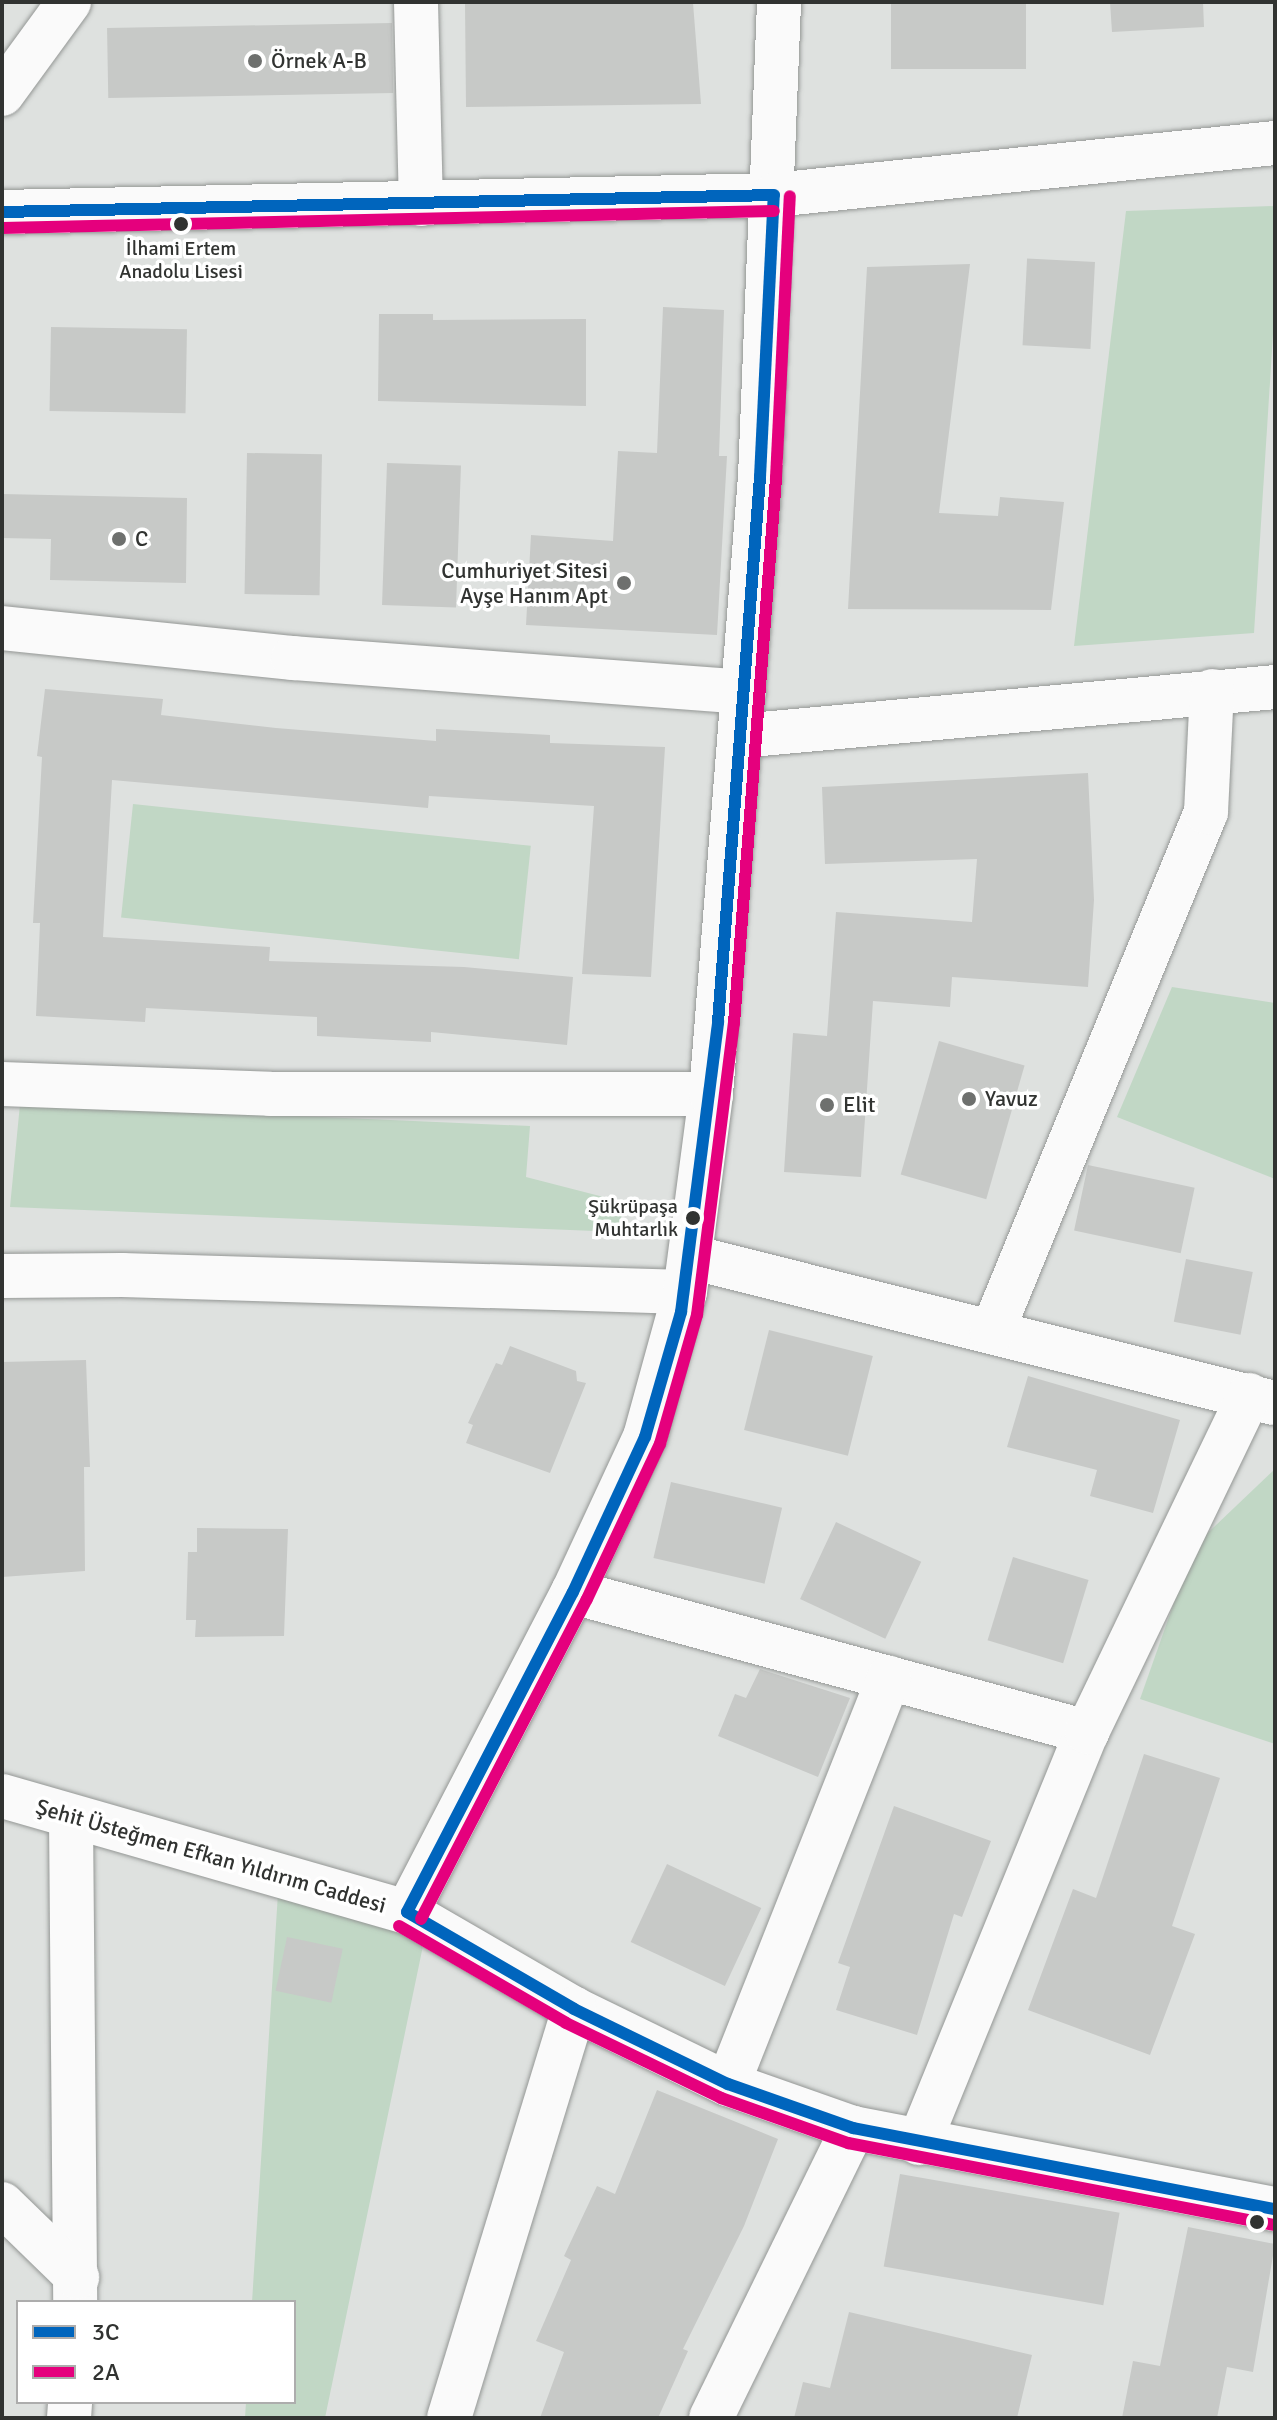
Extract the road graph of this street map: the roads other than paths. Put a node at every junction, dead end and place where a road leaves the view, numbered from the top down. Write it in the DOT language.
graph roads {
  1 [pos="69,2"];
  2 [pos="416,2"];
  3 [pos="779,2"];
  4 [pos="2,94"];
  5 [pos="1275,143"];
  6 [pos="774,195"];
  7 [pos="421,204"];
  8 [pos="2,212"];
  9 [pos="2,628"];
  10 [pos="1275,687"];
  11 [pos="1212,691"];
  12 [pos="744,692"];
  13 [pos="740,736"];
  14 [pos="2,1084"];
  15 [pos="711,1094"];
  16 [pos="688,1274"];
  17 [pos="2,1276"];
  18 [pos="992,1332"];
  19 [pos="1262,1399"];
  20 [pos="573,1592"];
  21 [pos="889,1678"];
  22 [pos="1087,1732"];
  23 [pos="2,1796"];
  24 [pos="71,1818"];
  25 [pos="407,1912"];
  26 [pos="574,2009"];
  27 [pos="728,2084"];
  28 [pos="853,2128"];
  29 [pos="919,2143"];
  30 [pos="2,2204"];
  31 [pos="1275,2209"];
  32 [pos="76,2289"];
  33 [pos="449,2418"];
  34 [pos="711,2418"];
  1 -- 4 [label="street"];
  2 -- 7 [label="street"];
  3 -- 6 [label="street"];
  5 -- 6 [label="street"];
  6 -- 7 [label="street"];
  6 -- 12 [label="street"];
  7 -- 8 [label="street"];
  9 -- 12 [label="street"];
  10 -- 11 [label="street"];
  11 -- 13 [label="street"];
  11 -- 18 [label="street"];
  12 -- 13 [label="street"];
  13 -- 15 [label="street"];
  14 -- 15 [label="street"];
  15 -- 16 [label="street"];
  16 -- 17 [label="street"];
  16 -- 18 [label="street"];
  16 -- 20 [label="street"];
  18 -- 19 [label="street"];
  19 -- 22 [label="street"];
  20 -- 21 [label="street"];
  20 -- 25 [label="street"];
  21 -- 22 [label="street"];
  21 -- 27 [label="street"];
  22 -- 29 [label="street"];
  23 -- 24 [label="street, Şehit Üsteğmen Efkan Yıldırım Caddesi"];
  24 -- 25 [label="street, Şehit Üsteğmen Efkan Yıldırım Caddesi"];
  24 -- 32 [label="street"];
  25 -- 26 [label="street, Şehit Üsteğmen Efkan Yıldırım Caddesi"];
  26 -- 27 [label="street, Şehit Üsteğmen Efkan Yıldırım Caddesi"];
  26 -- 33 [label="street"];
  27 -- 28 [label="street, Şehit Üsteğmen Efkan Yıldırım Caddesi"];
  28 -- 29 [label="street, Şehit Üsteğmen Efkan Yıldırım Caddesi"];
  28 -- 34 [label="street"];
  29 -- 31 [label="street, Şehit Üsteğmen Efkan Yıldırım Caddesi"];
  30 -- 32 [label="street"];
}
